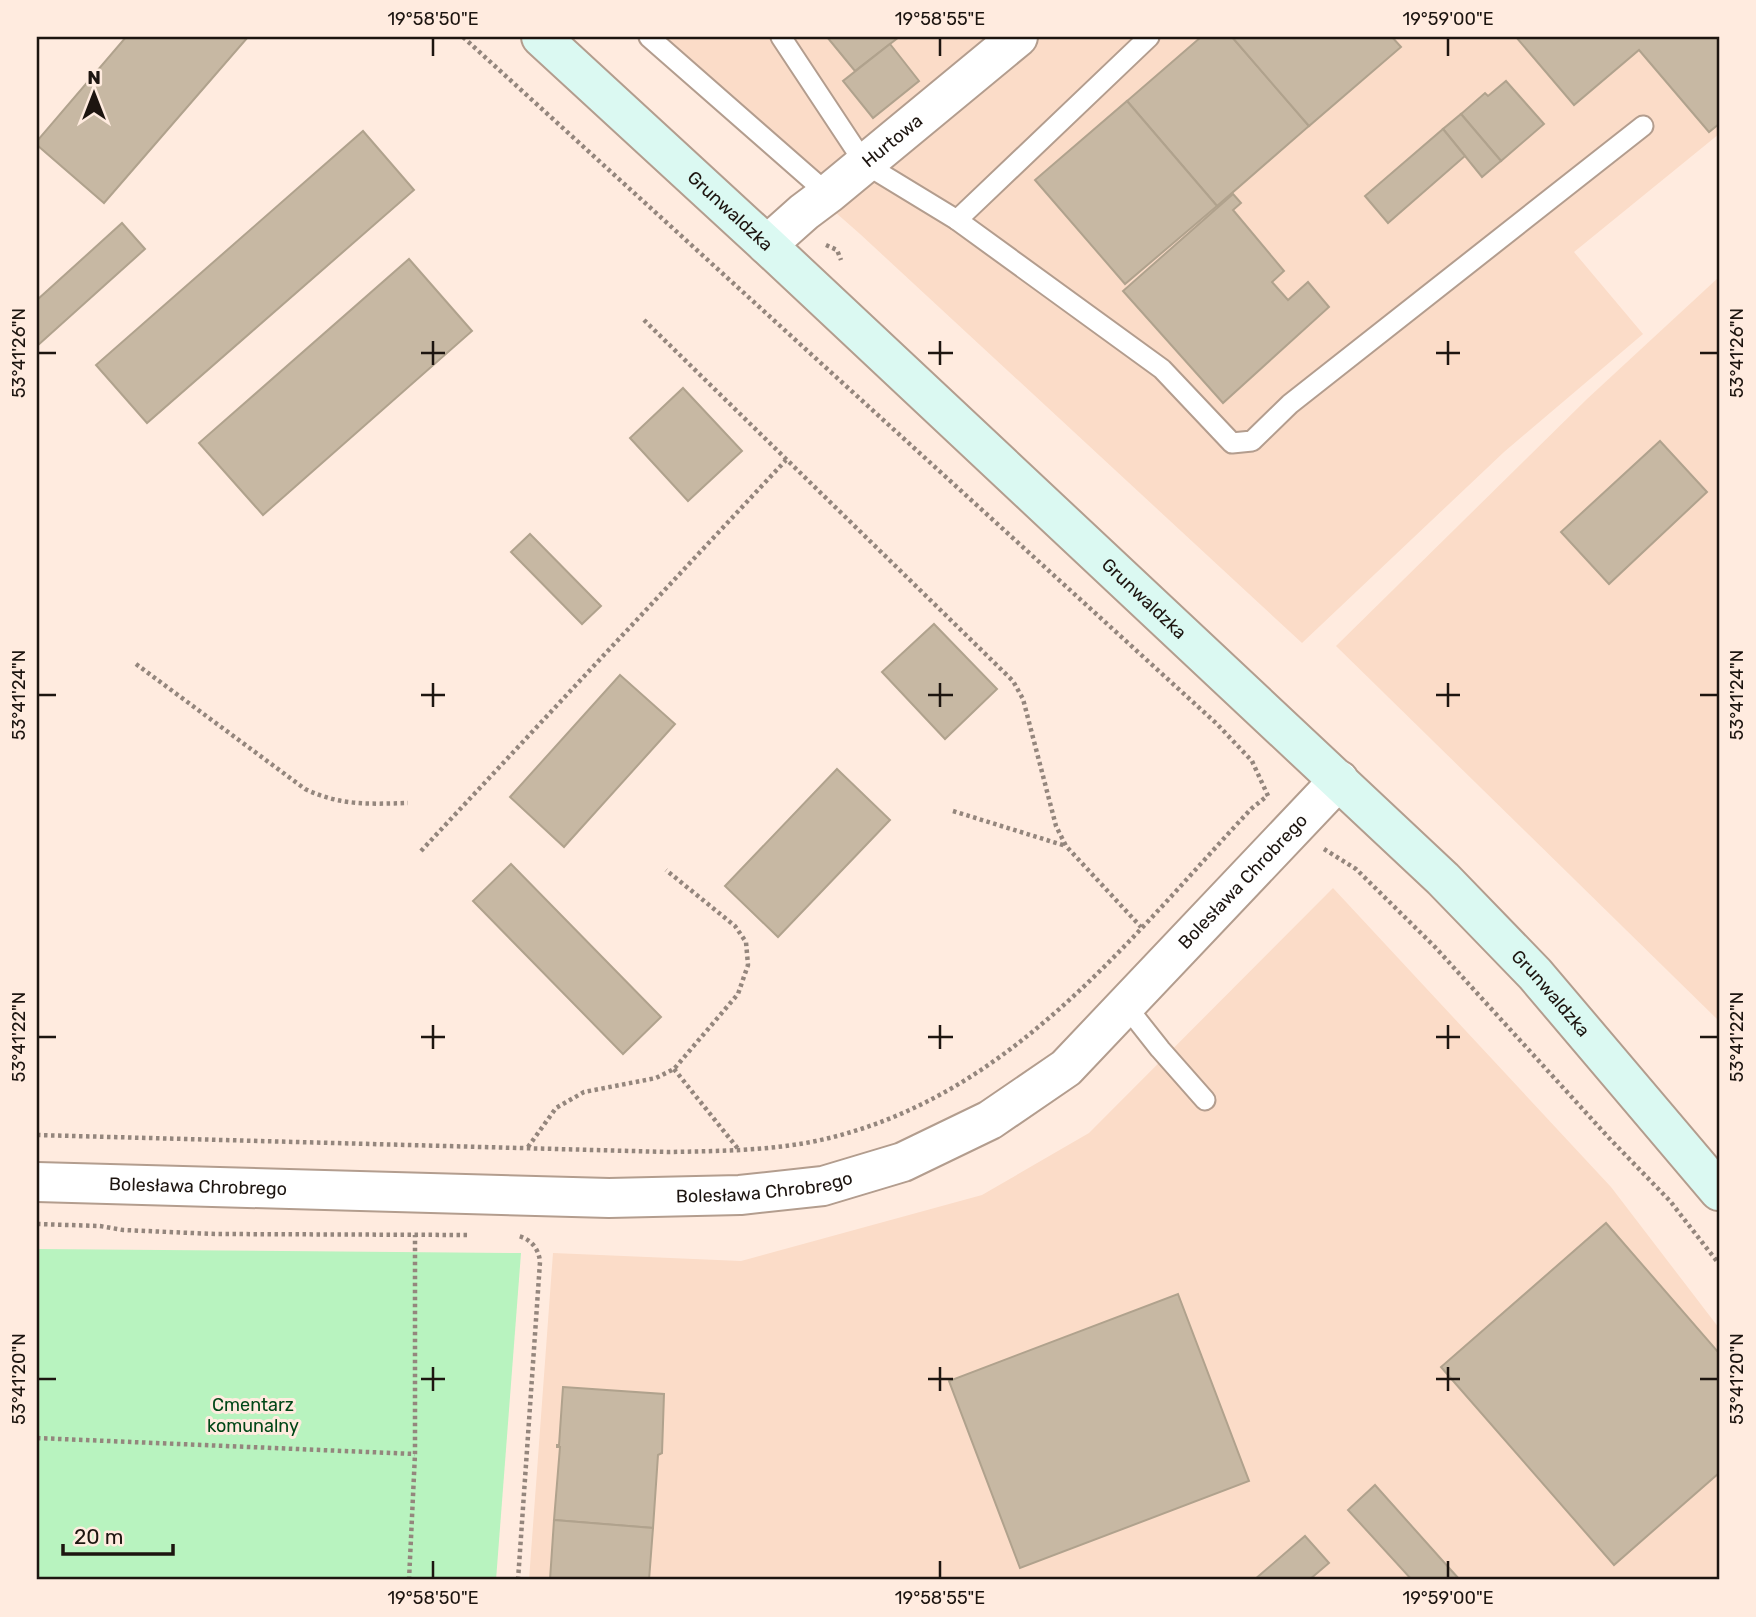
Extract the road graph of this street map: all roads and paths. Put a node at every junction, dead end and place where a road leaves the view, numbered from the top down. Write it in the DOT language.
graph roads {
  1 [pos="463,37"];
  2 [pos="541,37"];
  3 [pos="649,37"];
  4 [pos="781,37"];
  5 [pos="1018,37"];
  6 [pos="1149,37"];
  7 [pos="1643,126"];
  8 [pos="865,164"];
  9 [pos="828,194"];
  10 [pos="957,220"];
  11 [pos="767,245"];
  12 [pos="644,320"];
  13 [pos="786,460"];
  14 [pos="136,664"];
  15 [pos="1339,780"];
  16 [pos="1267,796"];
  17 [pos="408,803"];
  18 [pos="953,811"];
  19 [pos="1296,826"];
  20 [pos="1066,846"];
  21 [pos="421,851"];
  22 [pos="666,870"];
  23 [pos="1141,927"];
  24 [pos="1126,1006"];
  25 [pos="674,1069"];
  26 [pos="1205,1100"];
  27 [pos="37,1135"];
  28 [pos="528,1147"];
  29 [pos="739,1150"];
  30 [pos="37,1182"];
  31 [pos="1719,1191"];
  32 [pos="37,1224"];
  33 [pos="415,1235"];
  34 [pos="475,1235"];
  35 [pos="529,1241"];
  36 [pos="1719,1264"];
  37 [pos="37,1438"];
  38 [pos="415,1454"];
  39 [pos="409,1580"];
  40 [pos="517,1580"];
  1 -- 16 [label="path"];
  2 -- 11 [label="main road, Grunwaldzka"];
  3 -- 9 [label="lane"];
  4 -- 8 [label="lane"];
  5 -- 8 [label="street, Hurtowa"];
  6 -- 10 [label="lane"];
  7 -- 10 [label="lane"];
  8 -- 9 [label="street, Hurtowa"];
  8 -- 10 [label="lane"];
  9 -- 11 [label="street, Hurtowa"];
  11 -- 15 [label="main road, Grunwaldzka"];
  12 -- 13 [label="path"];
  13 -- 20 [label="path"];
  13 -- 21 [label="path"];
  14 -- 17 [label="path"];
  15 -- 19 [label="street, Bolesława Chrobrego"];
  15 -- 31 [label="main road, Grunwaldzka"];
  16 -- 19 [label="path"];
  16 -- 23 [label="path"];
  18 -- 20 [label="path"];
  19 -- 24 [label="street, Bolesława Chrobrego"];
  19 -- 36 [label="path"];
  20 -- 23 [label="path"];
  22 -- 25 [label="path"];
  23 -- 29 [label="path"];
  24 -- 26 [label="lane"];
  24 -- 30 [label="street, Bolesława Chrobrego"];
  25 -- 28 [label="path"];
  25 -- 29 [label="path"];
  27 -- 28 [label="path"];
  28 -- 29 [label="path"];
  32 -- 33 [label="path"];
  33 -- 34 [label="path"];
  33 -- 38 [label="path"];
  35 -- 40 [label="path"];
  37 -- 38 [label="path"];
  38 -- 39 [label="path"];
}
